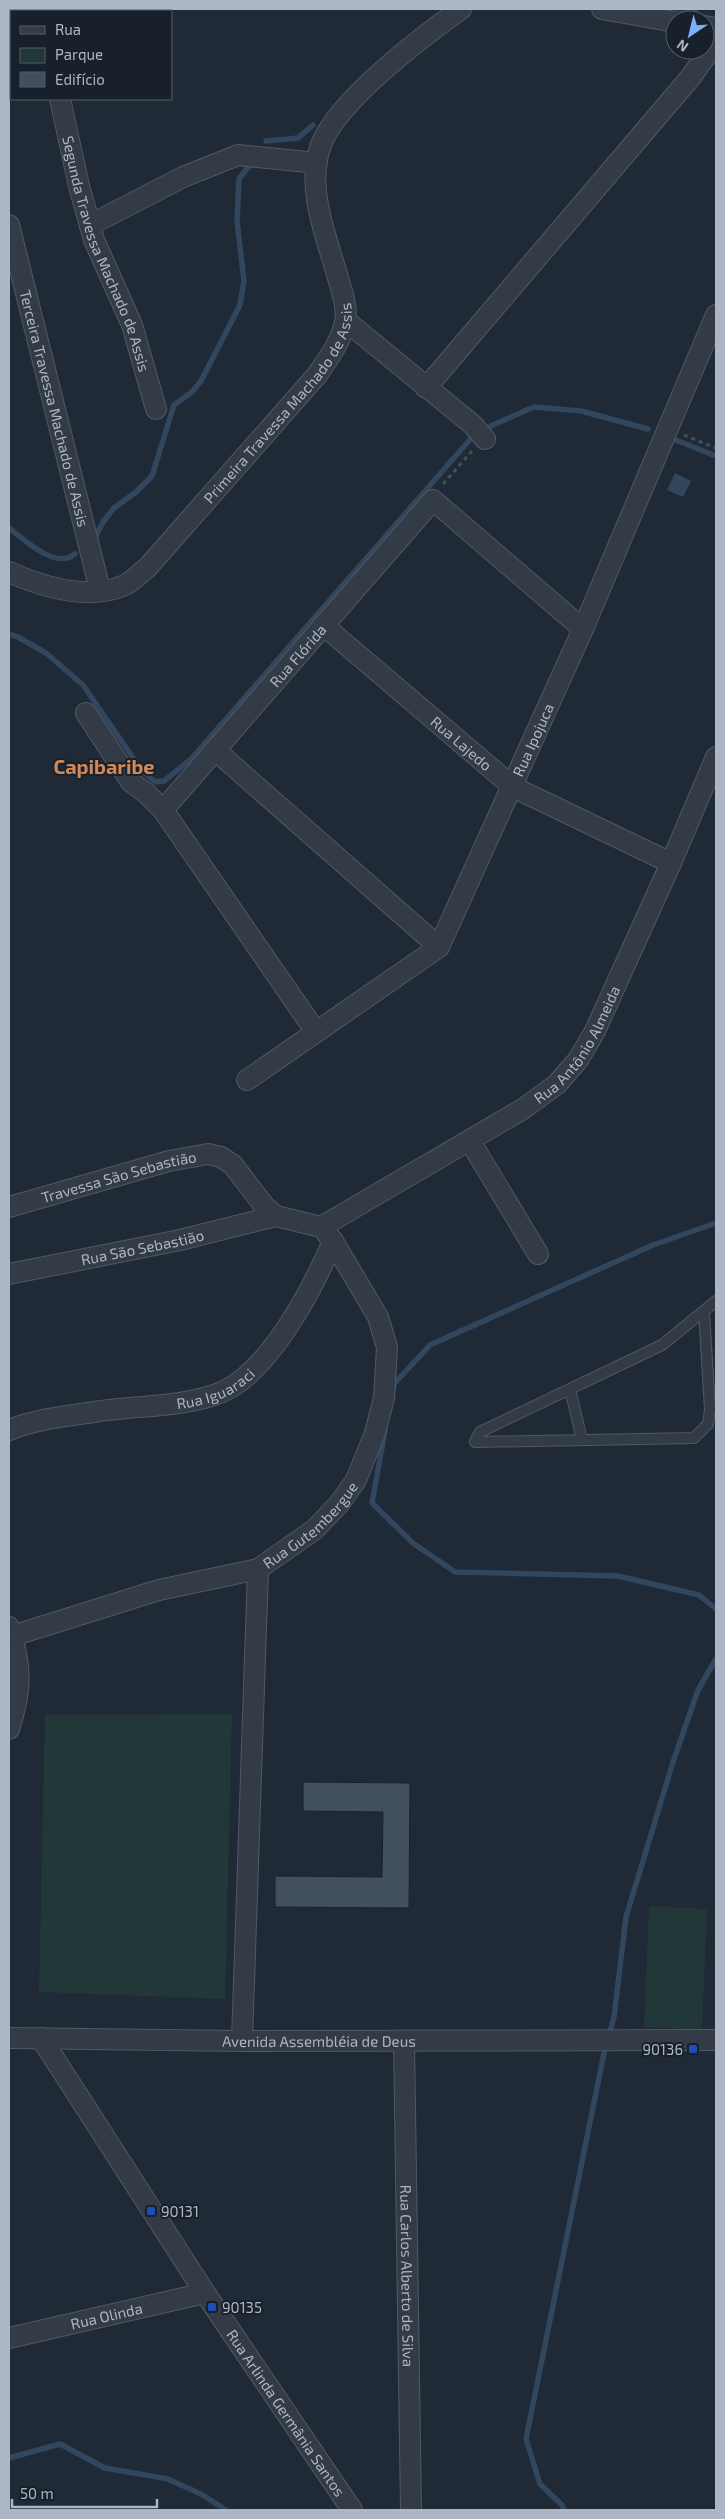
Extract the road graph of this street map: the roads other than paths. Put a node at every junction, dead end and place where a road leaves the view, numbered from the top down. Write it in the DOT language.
graph roads {
  1 [pos="461,9"];
  2 [pos="602,9"];
  3 [pos="665,20"];
  4 [pos="716,42"];
  5 [pos="60,100"];
  6 [pos="318,162"];
  7 [pos="9,225"];
  8 [pos="90,225"];
  9 [pos="716,316"];
  10 [pos="346,321"];
  11 [pos="426,388"];
  12 [pos="156,409"];
  13 [pos="479,432"];
  14 [pos="9,572"];
  15 [pos="100,590"];
  16 [pos="323,626"];
  17 [pos="583,629"];
  18 [pos="86,713"];
  19 [pos="215,750"];
  20 [pos="716,757"];
  21 [pos="513,787"];
  22 [pos="162,810"];
  23 [pos="671,863"];
  24 [pos="439,947"];
  25 [pos="316,1032"];
  26 [pos="246,1080"];
  27 [pos="470,1142"];
  28 [pos="9,1207"];
  29 [pos="276,1216"];
  30 [pos="327,1234"];
  31 [pos="538,1254"];
  32 [pos="9,1274"];
  33 [pos="716,1301"];
  34 [pos="704,1312"];
  35 [pos="570,1389"];
  36 [pos="9,1430"];
  37 [pos="582,1440"];
  38 [pos="258,1569"];
  39 [pos="10,1632"];
  40 [pos="9,1729"];
  41 [pos="9,2038"];
  42 [pos="41,2038"];
  43 [pos="716,2040"];
  44 [pos="242,2041"];
  45 [pos="404,2041"];
  46 [pos="205,2293"];
  47 [pos="9,2338"];
  48 [pos="352,2510"];
  49 [pos="411,2510"];
  1 -- 6 [label="street, Primeira Travessa Machado de Assis"];
  2 -- 3 [label="street"];
  4 -- 11 [label="street"];
  5 -- 8 [label="street, Segunda Travessa Machado de Assis"];
  6 -- 8 [label="street"];
  6 -- 10 [label="street, Primeira Travessa Machado de Assis"];
  7 -- 15 [label="street, Terceira Travessa Machado de Assis"];
  8 -- 12 [label="street, Segunda Travessa Machado de Assis"];
  9 -- 17 [label="street, Rua Ipojuca"];
  10 -- 11 [label="street"];
  10 -- 15 [label="street, Primeira Travessa Machado de Assis"];
  11 -- 13 [label="street"];
  14 -- 15 [label="street, Primeira Travessa Machado de Assis"];
  16 -- 17 [label="street, Rua Flórida"];
  16 -- 19 [label="street, Rua Flórida"];
  16 -- 21 [label="street, Rua Lajedo"];
  17 -- 21 [label="street, Rua Ipojuca"];
  18 -- 22 [label="street"];
  19 -- 22 [label="street, Rua Flórida"];
  19 -- 24 [label="street"];
  20 -- 23 [label="street, Rua Antônio Almeida"];
  21 -- 23 [label="street, Rua Lajedo"];
  21 -- 24 [label="street, Rua Ipojuca"];
  22 -- 25 [label="street"];
  23 -- 27 [label="street, Rua Antônio Almeida"];
  24 -- 25 [label="street"];
  25 -- 26 [label="street"];
  27 -- 30 [label="street, Rua Antônio Almeida"];
  27 -- 31 [label="street"];
  28 -- 29 [label="street, Travessa São Sebastião"];
  29 -- 30 [label="street"];
  29 -- 32 [label="street, Rua São Sebastião"];
  30 -- 36 [label="street, Rua Iguaraci"];
  30 -- 38 [label="street, Rua Gutembergue"];
  33 -- 34 [label="lane"];
  34 -- 35 [label="lane"];
  34 -- 37 [label="lane"];
  35 -- 37 [label="lane"];
  35 -- 37 [label="lane"];
  38 -- 39 [label="street, Rua Gutembergue"];
  38 -- 44 [label="street"];
  39 -- 40 [label="street"];
  41 -- 42 [label="street, Avenida Assembléia de Deus"];
  42 -- 44 [label="street, Avenida Assembléia de Deus"];
  42 -- 46 [label="street, Rua Arlinda Germânia Santos"];
  43 -- 45 [label="street, Avenida Assembléia de Deus"];
  44 -- 45 [label="street, Avenida Assembléia de Deus"];
  45 -- 49 [label="street, Rua Carlos Alberto de Silva"];
  46 -- 47 [label="street, Rua Olinda"];
  46 -- 48 [label="street, Rua Arlinda Germânia Santos"];
}
